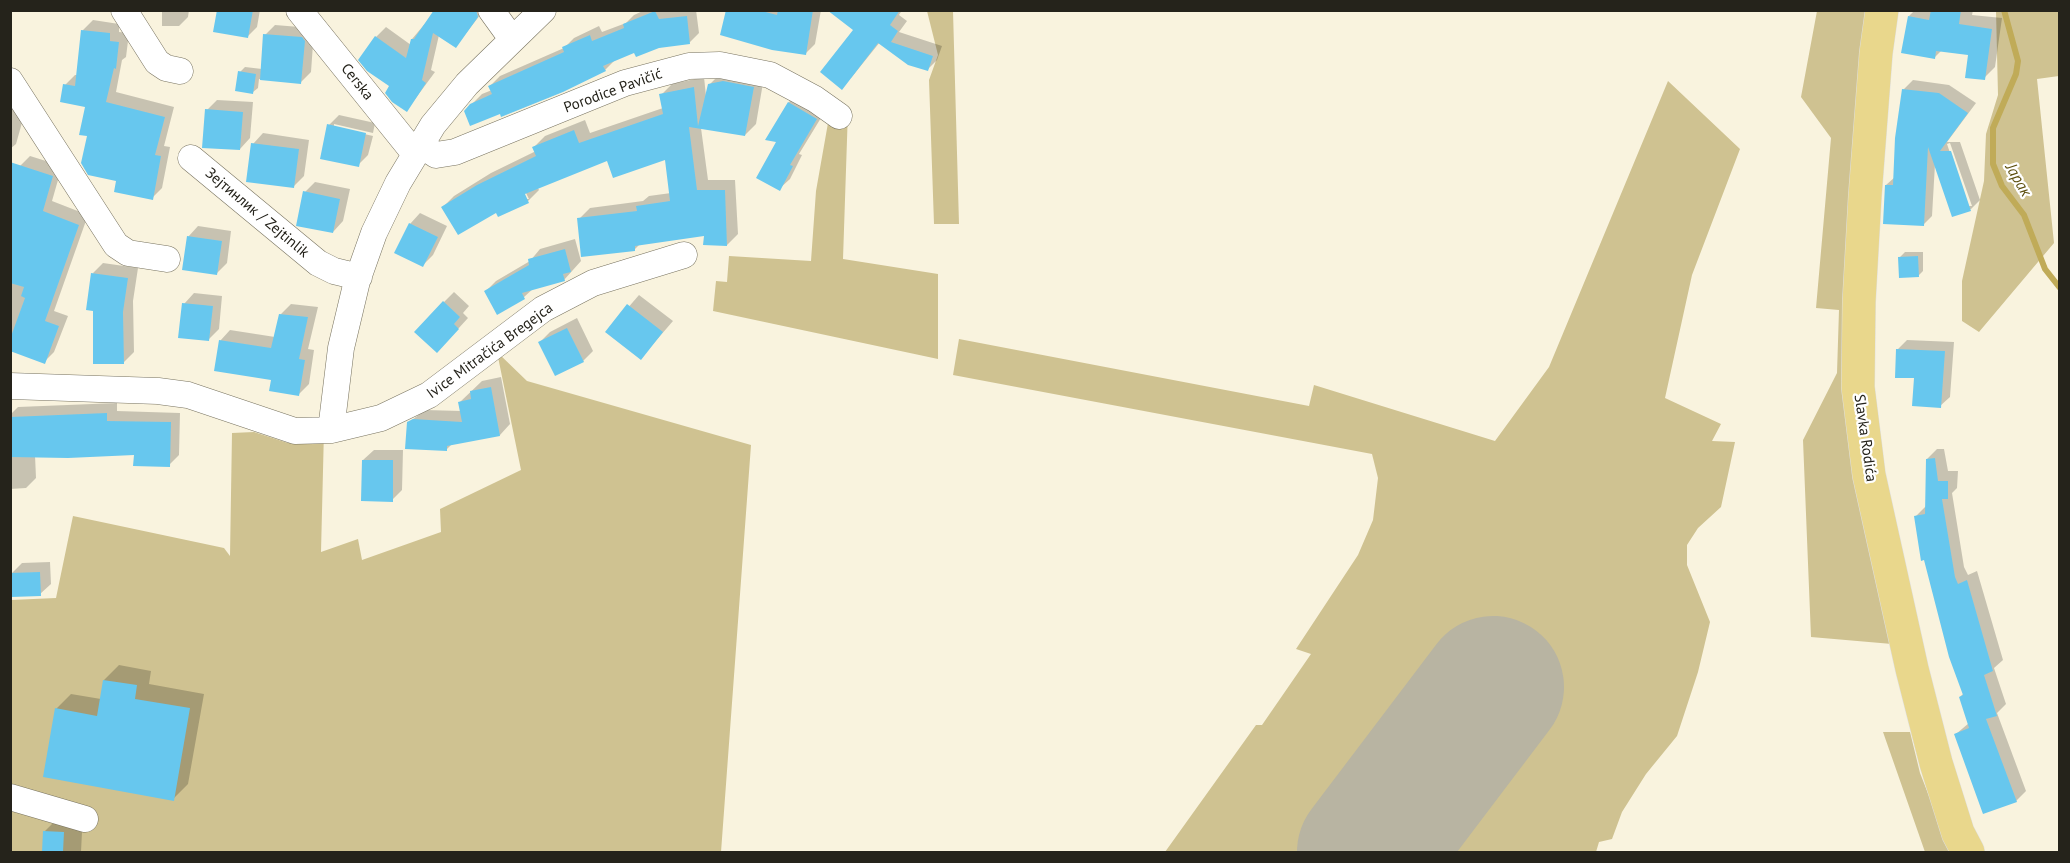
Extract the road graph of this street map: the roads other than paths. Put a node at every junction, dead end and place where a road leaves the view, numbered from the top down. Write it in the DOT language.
graph roads {
  1 [pos="124,10"];
  2 [pos="299,10"];
  3 [pos="491,10"];
  4 [pos="543,10"];
  5 [pos="1882,10"];
  6 [pos="512,39"];
  7 [pos="180,71"];
  8 [pos="10,81"];
  9 [pos="839,116"];
  10 [pos="418,150"];
  11 [pos="191,158"];
  12 [pos="684,255"];
  13 [pos="167,259"];
  14 [pos="359,277"];
  15 [pos="10,386"];
  16 [pos="331,430"];
  17 [pos="10,797"];
  18 [pos="85,819"];
  19 [pos="1968,852"];
  1 -- 7 [label="street"];
  2 -- 10 [label="street, Cerska"];
  3 -- 6 [label="street"];
  4 -- 6 [label="street"];
  5 -- 19 [label="main road, Slavka Rodića"];
  6 -- 10 [label="street"];
  8 -- 13 [label="street"];
  9 -- 10 [label="street, Porodice Pavičić"];
  10 -- 14 [label="street"];
  11 -- 14 [label="street, Зејтинлик / Zejtinlik"];
  12 -- 16 [label="street, Ivice Mitračića Bregejca"];
  14 -- 16 [label="street"];
  15 -- 16 [label="street, Ivice Mitračića Bregejca"];
  17 -- 18 [label="street"];
}
